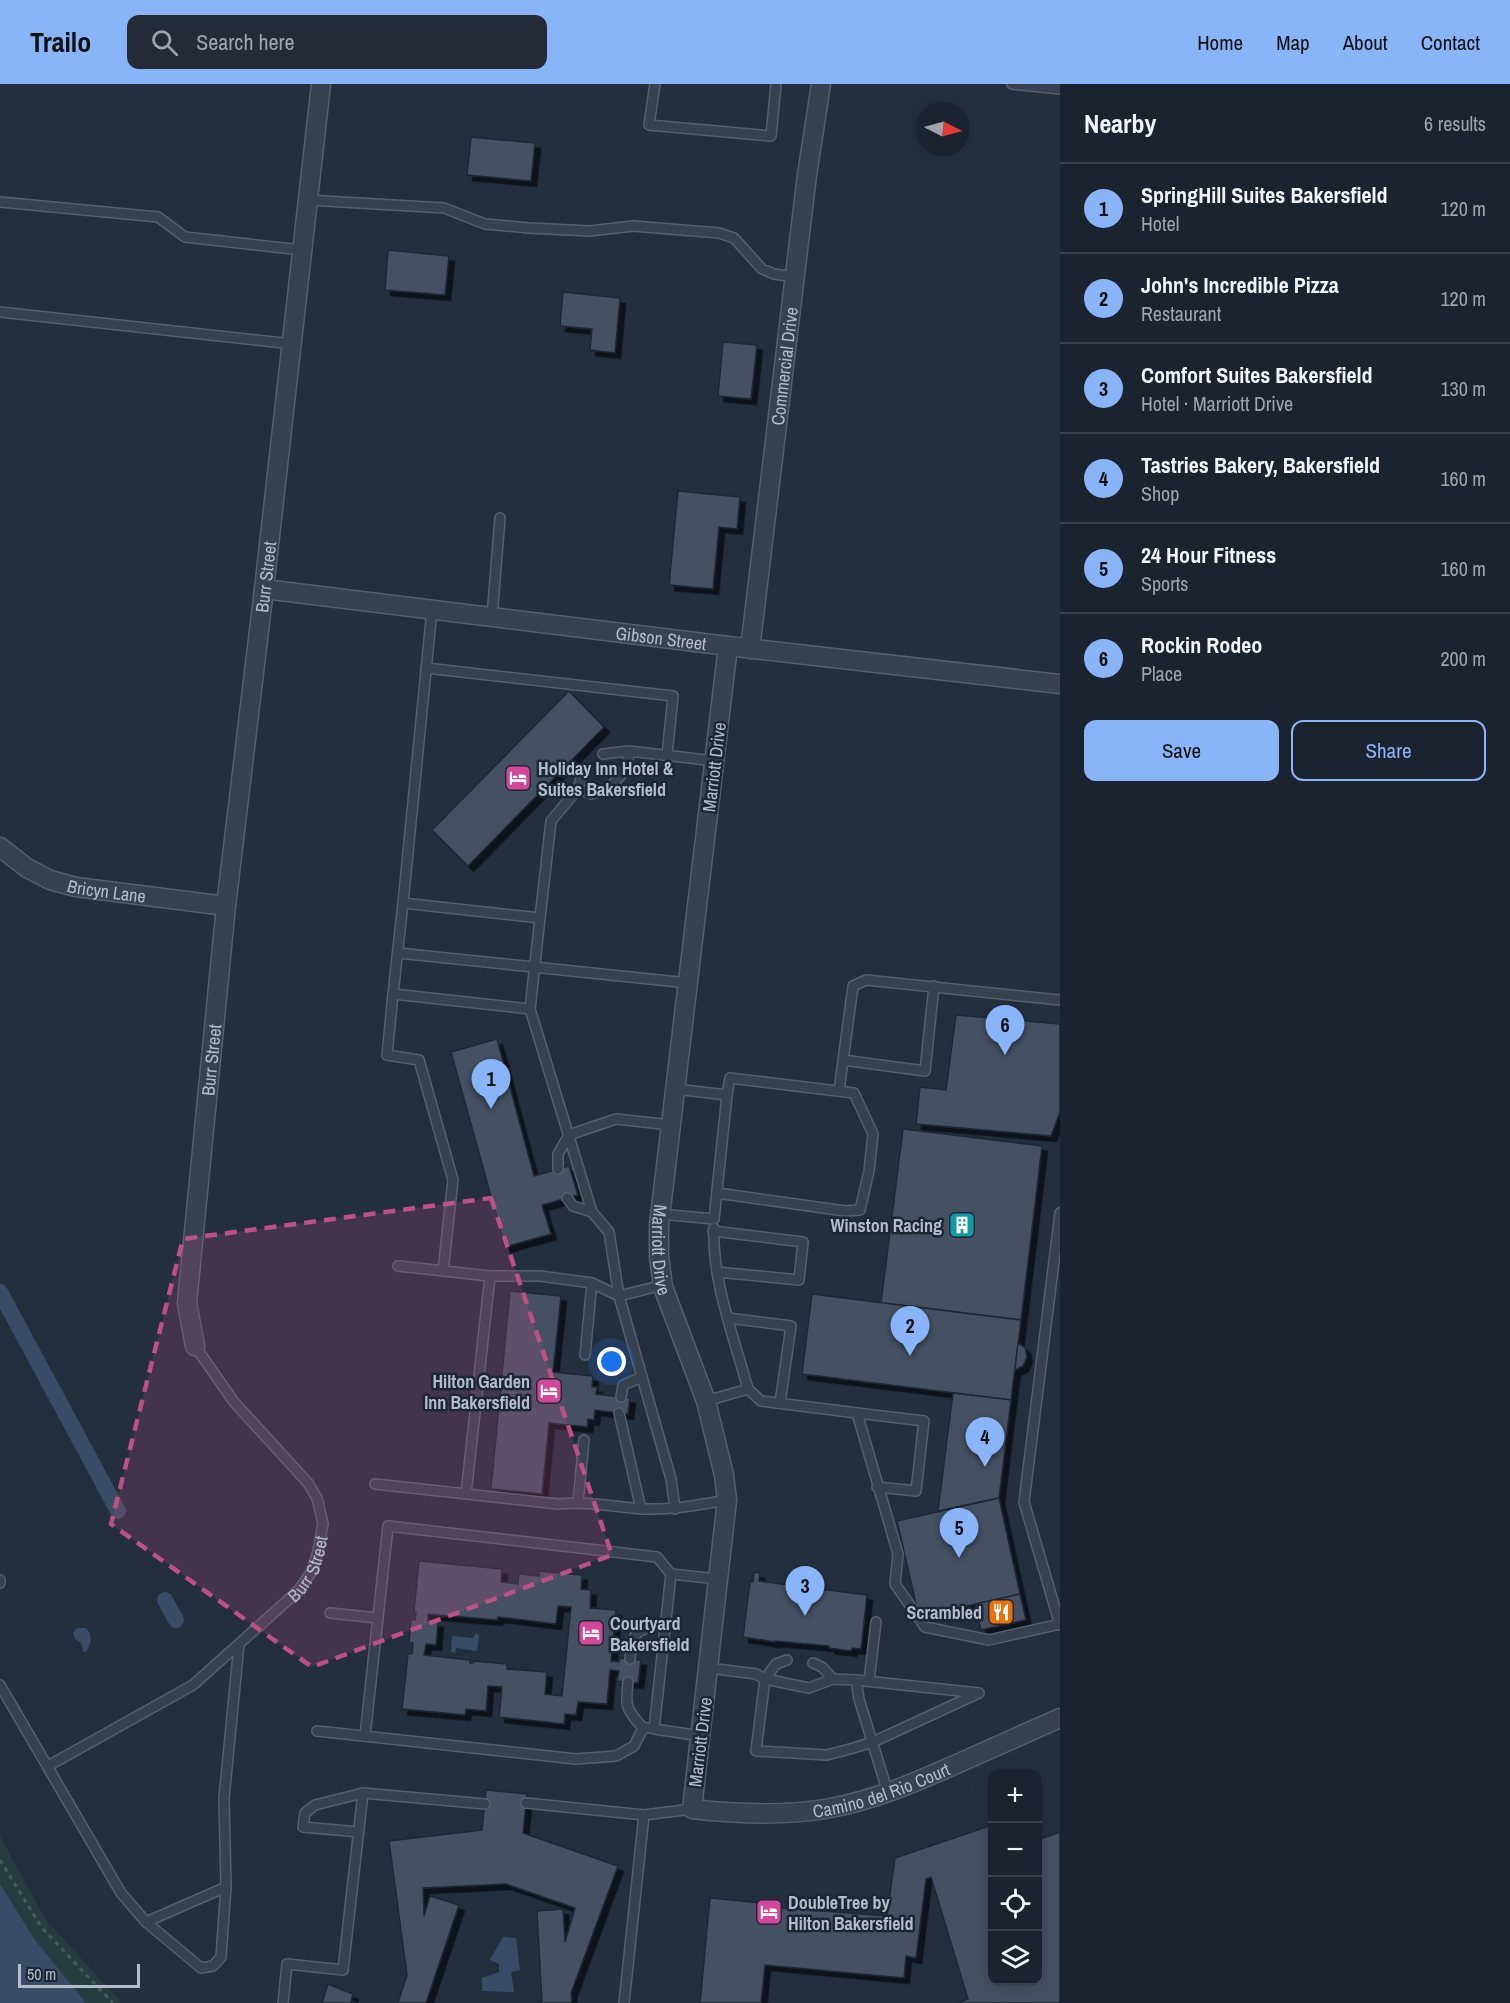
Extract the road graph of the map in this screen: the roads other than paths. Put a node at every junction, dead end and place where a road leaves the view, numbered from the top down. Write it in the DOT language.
graph roads {
  1 [pos="321,84"];
  2 [pos="655,84"];
  3 [pos="777,84"];
  4 [pos="821,84"];
  5 [pos="1012,84"];
  6 [pos="1060,90"];
  7 [pos="308,200"];
  8 [pos="0,202"];
  9 [pos="302,250"];
  10 [pos="795,277"];
  11 [pos="0,312"];
  12 [pos="292,344"];
  13 [pos="500,518"];
  14 [pos="264,589"];
  15 [pos="432,610"];
  16 [pos="492,617"];
  17 [pos="728,646"];
  18 [pos="750,649"];
  19 [pos="426,668"];
  20 [pos="1060,684"];
  21 [pos="629,751"];
  22 [pos="603,754"];
  23 [pos="668,755"];
  24 [pos="715,761"];
  25 [pos="582,775"];
  26 [pos="578,789"];
  27 [pos="0,847"];
  28 [pos="403,903"];
  29 [pos="226,906"];
  30 [pos="540,918"];
  31 [pos="398,952"];
  32 [pos="535,967"];
  33 [pos="688,983"];
  34 [pos="934,986"];
  35 [pos="393,994"];
  36 [pos="1060,1000"];
  37 [pos="530,1009"];
  38 [pos="843,1060"];
  39 [pos="675,1089"];
  40 [pos="839,1091"];
  41 [pos="728,1095"];
  42 [pos="671,1125"];
  43 [pos="569,1135"];
  44 [pos="558,1169"];
  45 [pos="717,1193"];
  46 [pos="567,1198"];
  47 [pos="592,1212"];
  48 [pos="1060,1213"];
  49 [pos="660,1214"];
  50 [pos="714,1220"];
  51 [pos="713,1231"];
  52 [pos="398,1266"];
  53 [pos="443,1271"];
  54 [pos="717,1272"];
  55 [pos="490,1276"];
  56 [pos="592,1283"];
  57 [pos="663,1285"];
  58 [pos="619,1296"];
  59 [pos="728,1318"];
  60 [pos="195,1346"];
  61 [pos="585,1355"];
  62 [pos="642,1377"];
  63 [pos="748,1389"];
  64 [pos="621,1397"];
  65 [pos="706,1401"];
  66 [pos="780,1403"];
  67 [pos="619,1413"];
  68 [pos="857,1413"];
  69 [pos="584,1440"];
  70 [pos="375,1484"];
  71 [pos="877,1487"];
  72 [pos="466,1494"];
  73 [pos="727,1500"];
  74 [pos="578,1502"];
  75 [pos="641,1509"];
  76 [pos="675,1509"];
  77 [pos="671,1574"];
  78 [pos="718,1579"];
  79 [pos="330,1613"];
  80 [pos="377,1618"];
  81 [pos="876,1622"];
  82 [pos="665,1623"];
  83 [pos="1060,1625"];
  84 [pos="239,1645"];
  85 [pos="630,1659"];
  86 [pos="787,1660"];
  87 [pos="813,1663"];
  88 [pos="709,1668"];
  89 [pos="765,1679"];
  90 [pos="832,1679"];
  91 [pos="856,1680"];
  92 [pos="628,1682"];
  93 [pos="869,1682"];
  94 [pos="0,1685"];
  95 [pos="1060,1718"];
  96 [pos="648,1728"];
  97 [pos="317,1731"];
  98 [pos="365,1736"];
  99 [pos="701,1736"];
  100 [pos="873,1742"];
  101 [pos="48,1766"];
  102 [pos="363,1793"];
  103 [pos="888,1793"];
  104 [pos="526,1803"];
  105 [pos="485,1804"];
  106 [pos="692,1809"];
  107 [pos="644,1815"];
  108 [pos="359,1832"];
  109 [pos="226,1887"];
  110 [pos="146,1922"];
  111 [pos="283,2003"];
  112 [pos="624,2003"];
  1 -- 7 [label="street, Burr Street"];
  2 -- 3 [label="lane"];
  4 -- 10 [label="street, Commercial Drive"];
  5 -- 6 [label="lane"];
  7 -- 9 [label="street, Burr Street"];
  7 -- 10 [label="lane"];
  8 -- 9 [label="lane"];
  9 -- 12 [label="street, Burr Street"];
  10 -- 18 [label="street, Commercial Drive"];
  11 -- 12 [label="lane"];
  12 -- 14 [label="street, Burr Street"];
  13 -- 16 [label="lane"];
  14 -- 15 [label="street, Gibson Street"];
  14 -- 29 [label="street, Burr Street"];
  15 -- 16 [label="street, Gibson Street"];
  15 -- 19 [label="lane"];
  16 -- 17 [label="street, Gibson Street"];
  17 -- 18 [label="street, Gibson Street"];
  17 -- 24 [label="street, Marriott Drive"];
  18 -- 20 [label="street, Gibson Street"];
  19 -- 23 [label="lane"];
  19 -- 28 [label="lane"];
  21 -- 22 [label="lane"];
  21 -- 23 [label="lane"];
  21 -- 26 [label="lane"];
  23 -- 24 [label="lane"];
  24 -- 33 [label="street, Marriott Drive"];
  25 -- 26 [label="lane"];
  26 -- 30 [label="lane"];
  27 -- 29 [label="street, Bricyn Lane"];
  28 -- 30 [label="lane"];
  28 -- 31 [label="lane"];
  29 -- 60 [label="street, Burr Street"];
  30 -- 32 [label="lane"];
  31 -- 32 [label="lane"];
  31 -- 35 [label="lane"];
  32 -- 33 [label="lane"];
  32 -- 37 [label="lane"];
  33 -- 39 [label="street, Marriott Drive"];
  34 -- 36 [label="lane"];
  34 -- 38 [label="lane"];
  34 -- 38 [label="lane"];
  35 -- 37 [label="lane"];
  35 -- 53 [label="lane"];
  37 -- 43 [label="lane"];
  38 -- 40 [label="lane"];
  39 -- 41 [label="lane"];
  39 -- 42 [label="street, Marriott Drive"];
  40 -- 41 [label="lane"];
  40 -- 45 [label="lane"];
  41 -- 45 [label="lane"];
  42 -- 43 [label="lane"];
  42 -- 49 [label="street, Marriott Drive"];
  43 -- 44 [label="lane"];
  43 -- 47 [label="lane"];
  45 -- 50 [label="lane"];
  46 -- 47 [label="lane"];
  47 -- 58 [label="lane"];
  48 -- 83 [label="lane"];
  49 -- 50 [label="lane"];
  49 -- 57 [label="street, Marriott Drive"];
  50 -- 51 [label="lane"];
  51 -- 54 [label="lane"];
  51 -- 54 [label="lane"];
  52 -- 53 [label="lane"];
  53 -- 55 [label="lane"];
  54 -- 59 [label="lane"];
  55 -- 56 [label="lane"];
  55 -- 72 [label="lane"];
  56 -- 58 [label="lane"];
  56 -- 61 [label="lane"];
  57 -- 58 [label="lane"];
  57 -- 65 [label="street, Marriott Drive"];
  58 -- 62 [label="lane"];
  59 -- 63 [label="lane"];
  59 -- 66 [label="lane"];
  60 -- 84 [label="lane, Burr Street"];
  62 -- 64 [label="lane"];
  62 -- 76 [label="lane"];
  63 -- 65 [label="lane"];
  63 -- 66 [label="lane"];
  65 -- 73 [label="street, Marriott Drive"];
  66 -- 68 [label="lane"];
  67 -- 75 [label="lane"];
  68 -- 71 [label="lane"];
  68 -- 71 [label="lane"];
  69 -- 74 [label="lane"];
  70 -- 72 [label="lane"];
  71 -- 83 [label="lane"];
  72 -- 74 [label="lane"];
  73 -- 76 [label="lane"];
  73 -- 78 [label="street, Marriott Drive"];
  74 -- 75 [label="lane"];
  75 -- 76 [label="lane"];
  77 -- 78 [label="lane"];
  77 -- 80 [label="lane"];
  77 -- 82 [label="lane"];
  78 -- 88 [label="street, Marriott Drive"];
  79 -- 80 [label="lane"];
  80 -- 98 [label="lane"];
  81 -- 93 [label="lane"];
  82 -- 85 [label="lane"];
  82 -- 96 [label="lane"];
  84 -- 101 [label="lane, Burr Street"];
  84 -- 109 [label="lane"];
  86 -- 89 [label="lane"];
  87 -- 90 [label="lane"];
  88 -- 89 [label="lane"];
  88 -- 99 [label="street, Marriott Drive"];
  89 -- 90 [label="lane"];
  89 -- 100 [label="lane"];
  90 -- 91 [label="lane"];
  91 -- 93 [label="lane"];
  91 -- 100 [label="lane"];
  92 -- 96 [label="lane"];
  93 -- 100 [label="lane"];
  94 -- 101 [label="lane"];
  95 -- 103 [label="street, Camino del Rio Court"];
  96 -- 98 [label="lane"];
  96 -- 99 [label="lane"];
  97 -- 98 [label="lane"];
  99 -- 106 [label="street, Marriott Drive"];
  100 -- 103 [label="lane"];
  101 -- 110 [label="lane"];
  102 -- 105 [label="lane"];
  102 -- 108 [label="lane"];
  102 -- 108 [label="lane"];
  103 -- 106 [label="street, Camino del Rio Court"];
  104 -- 107 [label="lane"];
  106 -- 107 [label="lane"];
  107 -- 112 [label="lane"];
  108 -- 111 [label="lane"];
  109 -- 110 [label="lane"];
  109 -- 110 [label="lane"];
}
